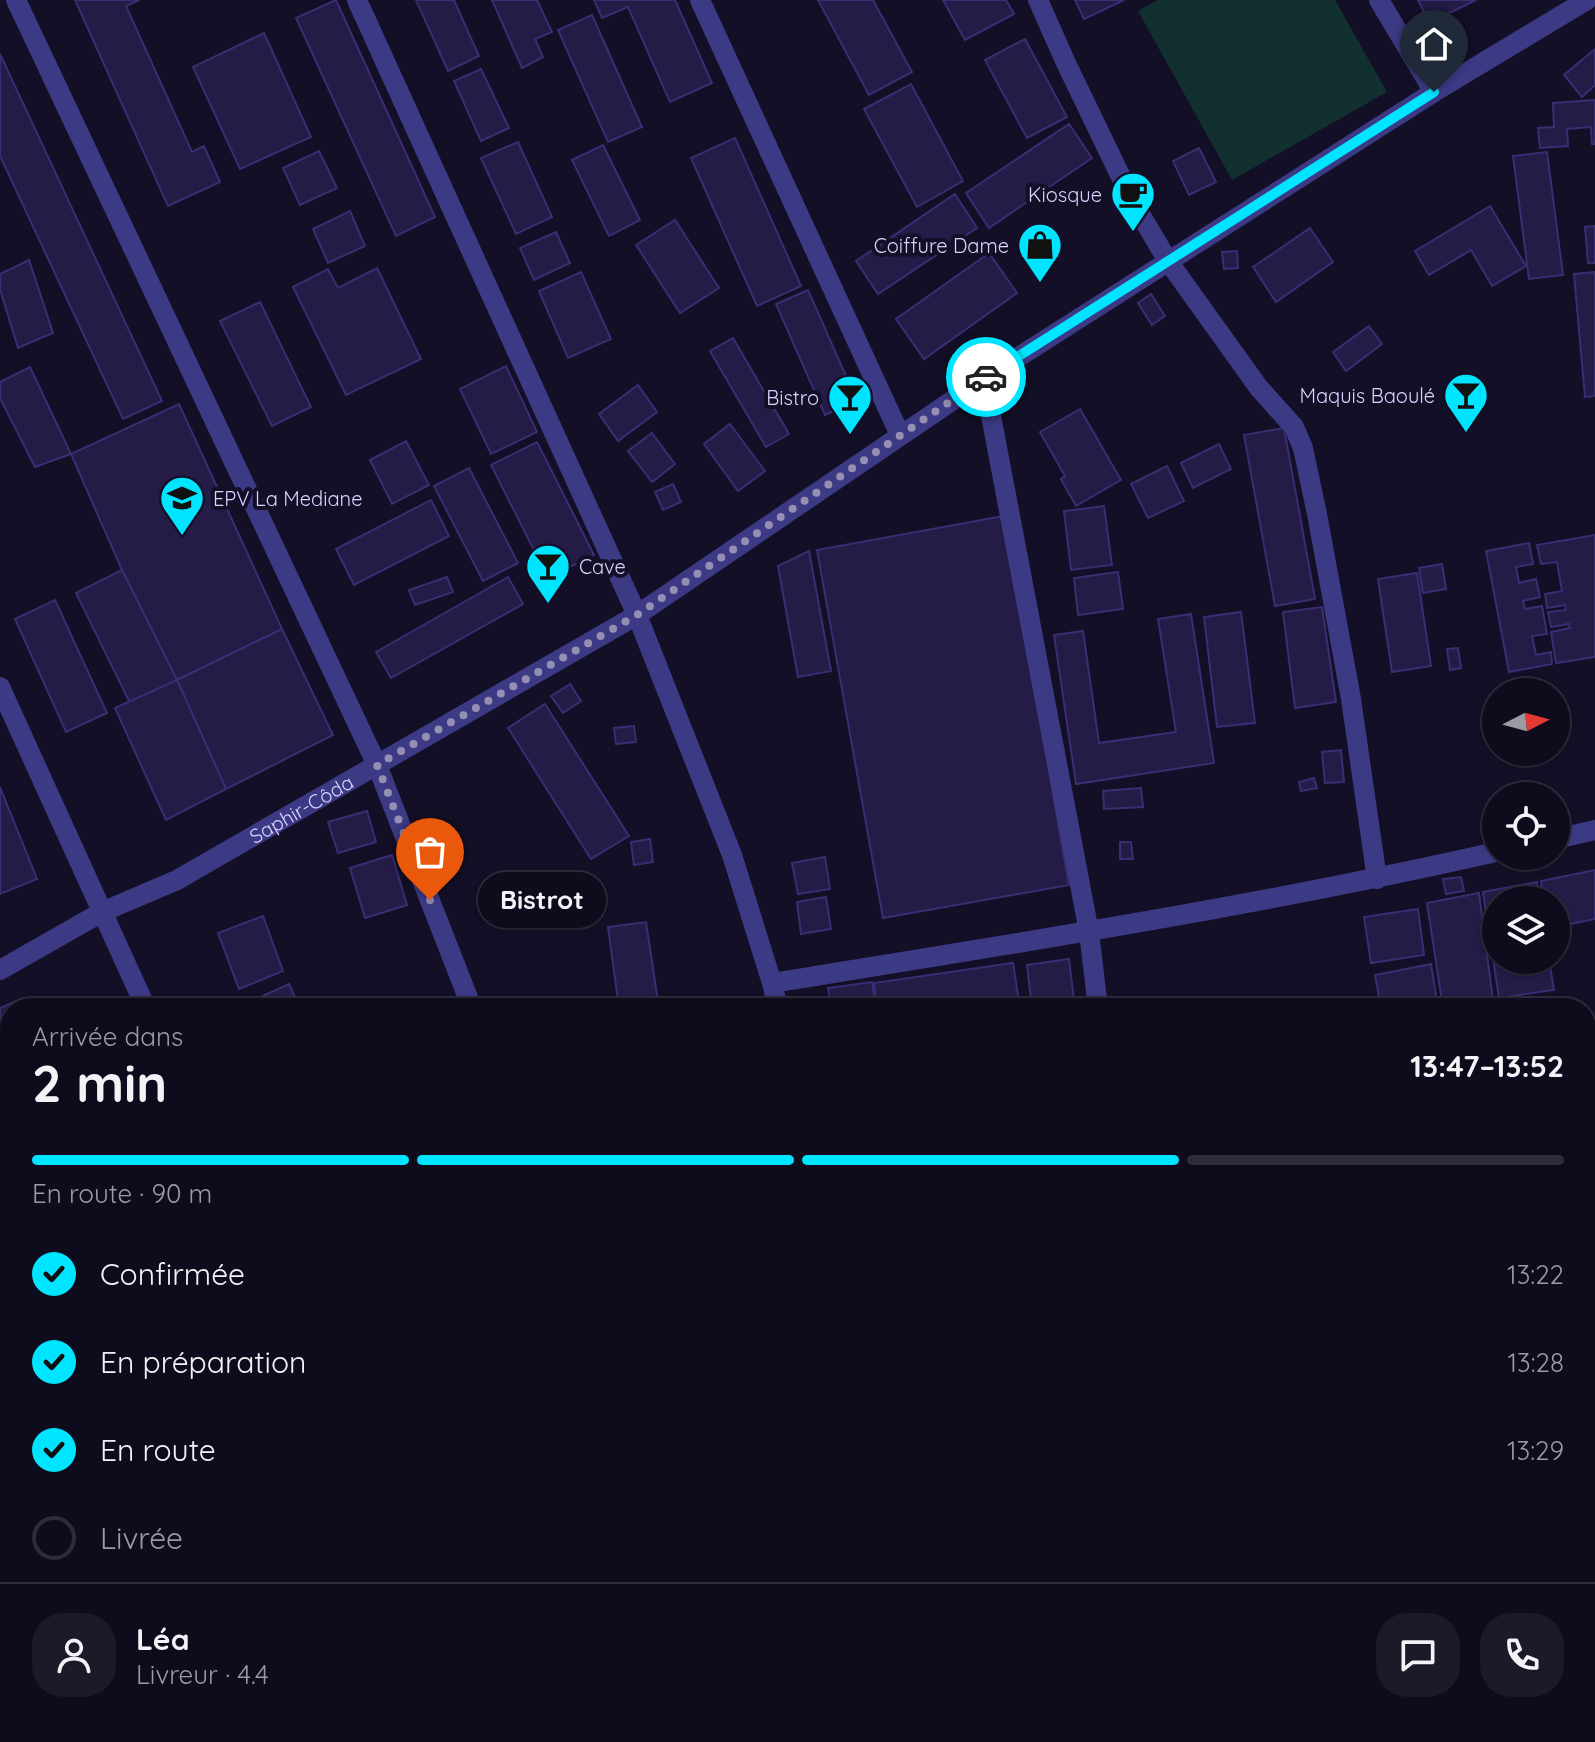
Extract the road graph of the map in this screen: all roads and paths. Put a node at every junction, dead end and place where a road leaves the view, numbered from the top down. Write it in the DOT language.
graph roads {
  1 [pos="16,0"];
  2 [pos="357,0"];
  3 [pos="700,0"];
  4 [pos="1038,0"];
  5 [pos="1379,0"];
  6 [pos="1587,0"];
  7 [pos="1434,92"];
  8 [pos="1168,261"];
  9 [pos="984,379"];
  10 [pos="900,435"];
  11 [pos="637,615"];
  12 [pos="0,687"];
  13 [pos="377,765"];
  14 [pos="1595,830"];
  15 [pos="1570,836"];
  16 [pos="1482,855"];
  17 [pos="1377,879"];
  18 [pos="102,912"];
  19 [pos="1089,932"];
  20 [pos="0,970"];
  21 [pos="772,983"];
  22 [pos="141,998"];
  23 [pos="468,998"];
  24 [pos="776,998"];
  25 [pos="1097,998"];
  1 -- 13 [label="street"];
  2 -- 11 [label="street"];
  3 -- 10 [label="street"];
  4 -- 8 [label="street"];
  5 -- 7 [label="street"];
  6 -- 7 [label="street, Saphir-Côda"];
  7 -- 8 [label="street, Saphir-Côda"];
  8 -- 9 [label="street, Saphir-Côda"];
  8 -- 17 [label="street"];
  9 -- 10 [label="street, Saphir-Côda"];
  9 -- 19 [label="street"];
  10 -- 11 [label="street, Saphir-Côda"];
  11 -- 13 [label="street, Saphir-Côda"];
  11 -- 21 [label="street"];
  12 -- 18 [label="street"];
  13 -- 18 [label="street, Saphir-Côda"];
  13 -- 23 [label="street"];
  14 -- 15 [label="street"];
  16 -- 17 [label="street"];
  17 -- 19 [label="street"];
  18 -- 20 [label="street, Saphir-Côda"];
  18 -- 22 [label="street"];
  19 -- 21 [label="street"];
  19 -- 25 [label="street"];
  21 -- 24 [label="street"];
}
